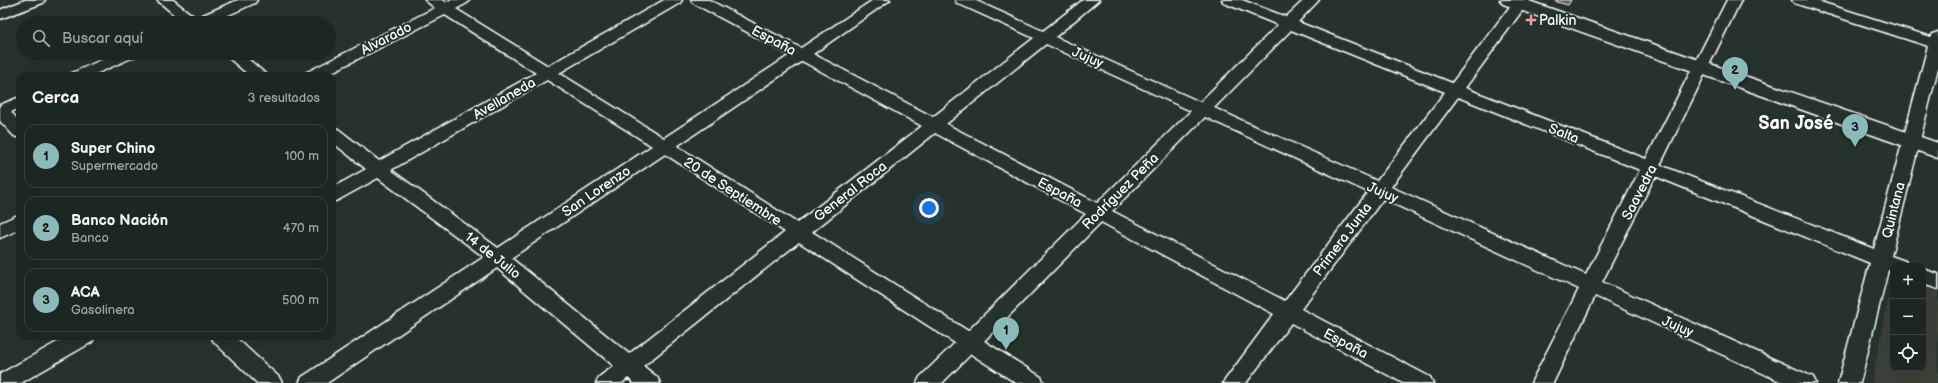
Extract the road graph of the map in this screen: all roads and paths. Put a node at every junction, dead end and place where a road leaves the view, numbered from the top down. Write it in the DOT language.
graph roads {
  1 [pos="38,0"];
  2 [pos="164,0"];
  3 [pos="250,0"];
  4 [pos="462,0"];
  5 [pos="675,0"];
  6 [pos="698,0"];
  7 [pos="883,0"];
  8 [pos="962,0"];
  9 [pos="1092,0"];
  10 [pos="1229,0"];
  11 [pos="1312,0"];
  12 [pos="1734,0"];
  13 [pos="1798,0"];
  14 [pos="1517,1"];
  15 [pos="439,4"];
  16 [pos="0,15"];
  17 [pos="184,16"];
  18 [pos="214,16"];
  19 [pos="1288,24"];
  20 [pos="1045,38"];
  21 [pos="1937,41"];
  22 [pos="801,54"];
  23 [pos="114,60"];
  24 [pos="240,60"];
  25 [pos="1702,68"];
  26 [pos="87,72"];
  27 [pos="255,72"];
  28 [pos="318,72"];
  29 [pos="548,73"];
  30 [pos="1455,90"];
  31 [pos="16,104"];
  32 [pos="1202,109"];
  33 [pos="0,111"];
  34 [pos="934,125"];
  35 [pos="16,128"];
  36 [pos="336,136"];
  37 [pos="1911,141"];
  38 [pos="664,146"];
  39 [pos="1938,151"];
  40 [pos="1651,168"];
  41 [pos="379,170"];
  42 [pos="1380,190"];
  43 [pos="336,194"];
  44 [pos="1099,212"];
  45 [pos="16,223"];
  46 [pos="0,231"];
  47 [pos="797,233"];
  48 [pos="497,257"];
  49 [pos="1881,259"];
  50 [pos="1891,263"];
  51 [pos="1926,277"];
  52 [pos="1938,282"];
  53 [pos="1591,286"];
  54 [pos="1287,312"];
  55 [pos="78,340"];
  56 [pos="225,340"];
  57 [pos="969,342"];
  58 [pos="628,366"];
  59 [pos="2,383"];
  60 [pos="271,383"];
  61 [pos="310,383"];
  62 [pos="607,383"];
  63 [pos="649,383"];
  64 [pos="928,383"];
  65 [pos="1033,383"];
  66 [pos="1234,383"];
  67 [pos="1422,383"];
  68 [pos="1542,383"];
  69 [pos="1805,383"];
  70 [pos="1848,383"];
  1 -- 16 [label="street"];
  2 -- 17 [label="street"];
  3 -- 18 [label="street"];
  4 -- 15 [label="street, Alvarado"];
  5 -- 29 [label="street, Avellaneda"];
  6 -- 22 [label="street, España"];
  7 -- 22 [label="street, San Lorenzo"];
  8 -- 20 [label="street, Jujuy"];
  9 -- 20 [label="street, General Roca"];
  10 -- 19 [label="street, Salta"];
  11 -- 19 [label="street, Rodríguez Peña"];
  12 -- 25 [label="street, Saavedra"];
  13 -- 21 [label="street"];
  14 -- 25 [label="main road"];
  14 -- 30 [label="street, Primera Junta"];
  15 -- 28 [label="street, Alvarado"];
  15 -- 29 [label="street, 20 de Septiembre"];
  19 -- 30 [label="street, Salta"];
  19 -- 32 [label="street, Rodríguez Peña"];
  20 -- 32 [label="street, Jujuy"];
  20 -- 34 [label="street, General Roca"];
  21 -- 37 [label="street, Quintana"];
  22 -- 34 [label="street, España"];
  22 -- 38 [label="street, San Lorenzo"];
  23 -- 26 [label="street"];
  24 -- 27 [label="street"];
  25 -- 37 [label="main road"];
  25 -- 40 [label="street, Saavedra"];
  29 -- 38 [label="street, 20 de Septiembre"];
  29 -- 41 [label="street, Avellaneda"];
  30 -- 40 [label="street, Salta"];
  30 -- 42 [label="street, Primera Junta"];
  31 -- 33 [label="street"];
  32 -- 42 [label="street, Jujuy"];
  32 -- 44 [label="street, Rodríguez Peña"];
  33 -- 35 [label="street"];
  34 -- 44 [label="street, España"];
  34 -- 47 [label="street, General Roca"];
  36 -- 41 [label="street, 14 de Julio"];
  37 -- 39 [label="main road"];
  37 -- 49 [label="street, Quintana"];
  38 -- 47 [label="street, 20 de Septiembre"];
  38 -- 48 [label="street, San Lorenzo"];
  40 -- 49 [label="street, Salta"];
  40 -- 53 [label="street, Saavedra"];
  41 -- 43 [label="street, Avellaneda"];
  41 -- 48 [label="street, 14 de Julio"];
  42 -- 53 [label="street, Jujuy"];
  42 -- 54 [label="street, Primera Junta"];
  44 -- 54 [label="street, España"];
  44 -- 57 [label="street, Rodríguez Peña"];
  45 -- 46 [label="street"];
  47 -- 57 [label="street, 20 de Septiembre"];
  47 -- 58 [label="street, General Roca"];
  48 -- 58 [label="street, 14 de Julio"];
  48 -- 61 [label="street, San Lorenzo"];
  49 -- 50 [label="street, Salta"];
  49 -- 70 [label="street, Quintana"];
  51 -- 52 [label="street"];
  53 -- 68 [label="street, Saavedra"];
  53 -- 69 [label="street, Jujuy"];
  54 -- 66 [label="street, Primera Junta"];
  54 -- 67 [label="street, España"];
  55 -- 59 [label="street"];
  56 -- 60 [label="street"];
  57 -- 64 [label="street, Rodríguez Peña"];
  57 -- 65 [label="street, 20 de Septiembre"];
  58 -- 62 [label="street, General Roca"];
  58 -- 63 [label="street, 14 de Julio"];
}
